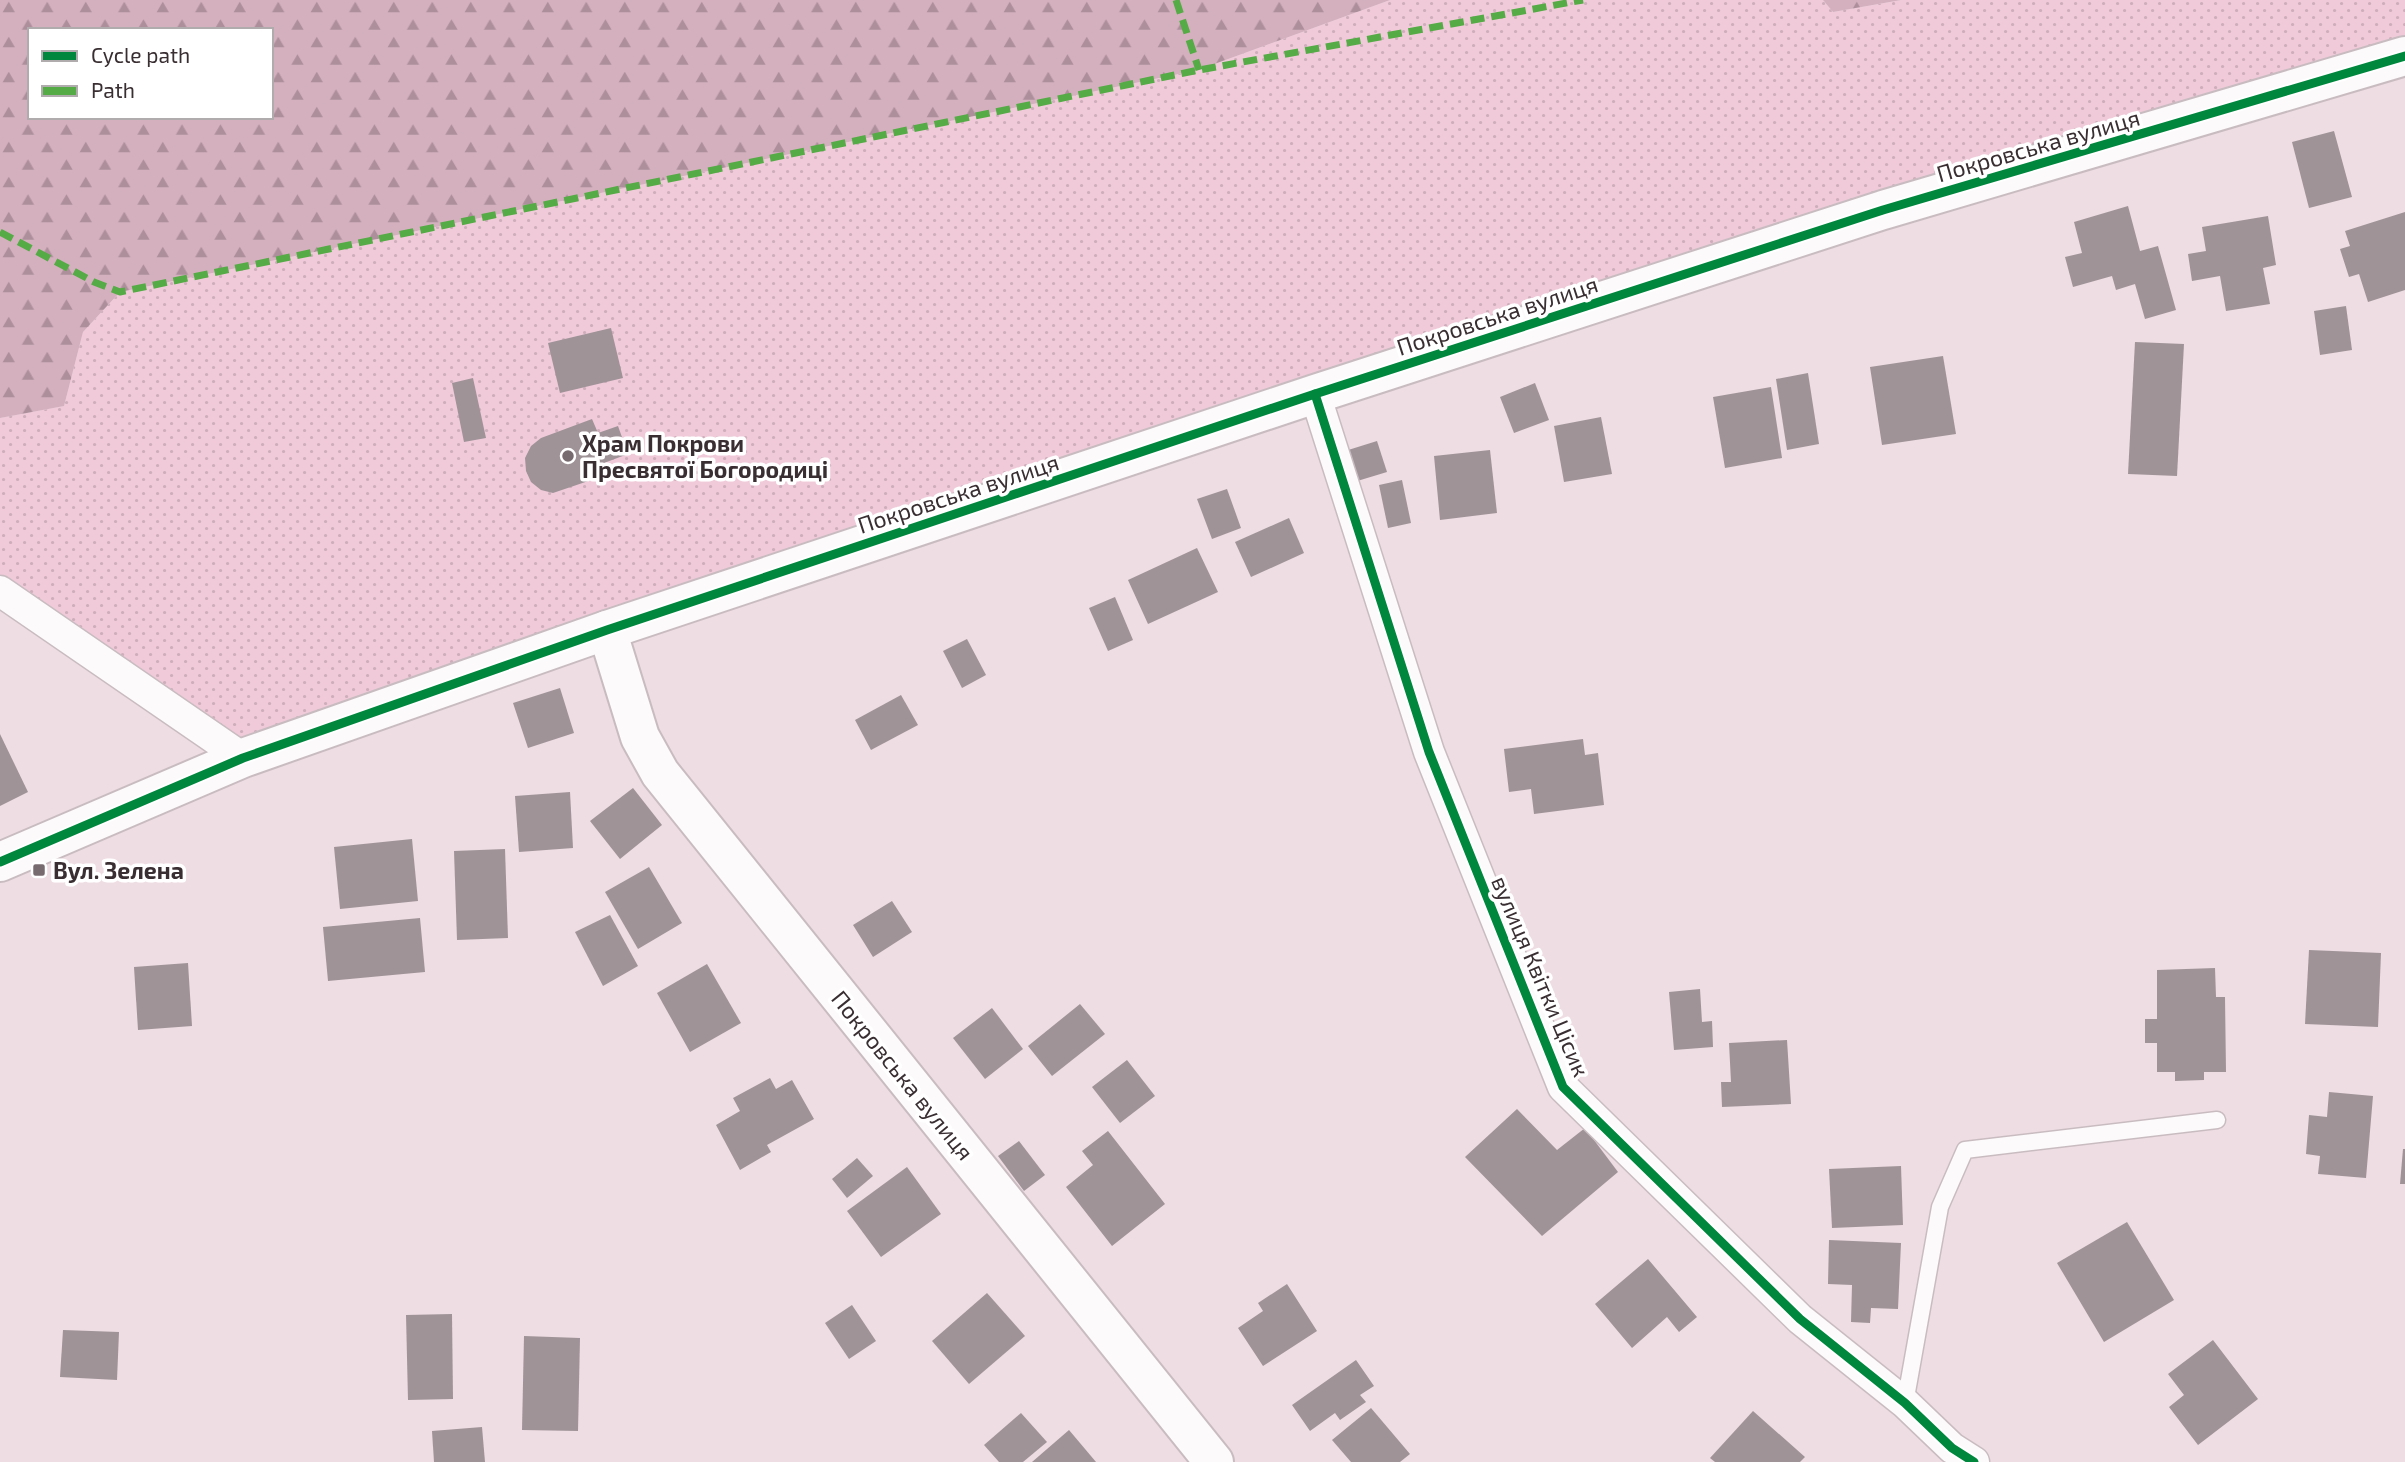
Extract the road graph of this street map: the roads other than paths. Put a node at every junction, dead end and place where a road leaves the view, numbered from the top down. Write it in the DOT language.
graph roads {
  1 [pos="2405,56"];
  2 [pos="1315,394"];
  3 [pos="0,591"];
  4 [pos="607,630"];
  5 [pos="243,758"];
  6 [pos="0,862"];
  7 [pos="2217,1120"];
  8 [pos="1905,1403"];
  9 [pos="1214,1462"];
  10 [pos="1974,1462"];
  1 -- 2 [label="street, Покровська вулиця"];
  2 -- 4 [label="street, Покровська вулиця"];
  2 -- 8 [label="street, вулиця Квітки Цісик"];
  3 -- 5 [label="street"];
  4 -- 5 [label="street"];
  4 -- 9 [label="street, Покровська вулиця"];
  5 -- 6 [label="street"];
  7 -- 8 [label="lane"];
  8 -- 10 [label="street, вулиця Квітки Цісик"];
}
